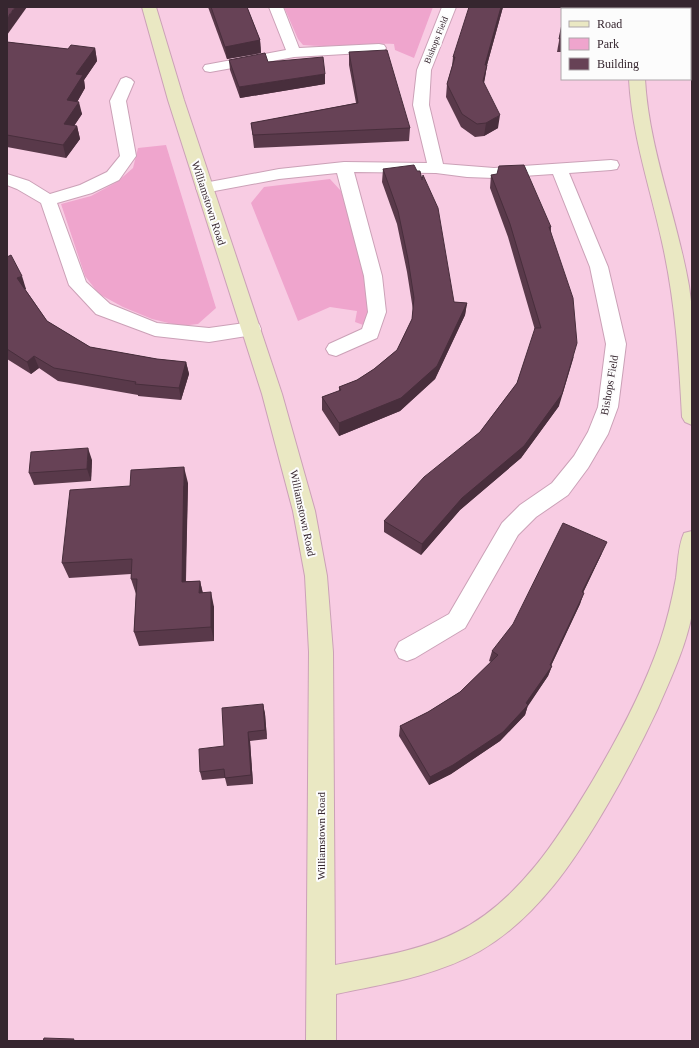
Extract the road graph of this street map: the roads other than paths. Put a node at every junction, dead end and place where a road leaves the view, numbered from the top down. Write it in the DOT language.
graph roads {
  1 [pos="149,7"];
  2 [pos="276,7"];
  3 [pos="449,7"];
  4 [pos="682,7"];
  5 [pos="692,8"];
  6 [pos="379,48"];
  7 [pos="294,53"];
  8 [pos="210,68"];
  9 [pos="637,80"];
  10 [pos="126,82"];
  11 [pos="611,165"];
  12 [pos="344,167"];
  13 [pos="436,168"];
  14 [pos="559,169"];
  15 [pos="7,179"];
  16 [pos="204,188"];
  17 [pos="48,200"];
  18 [pos="252,329"];
  19 [pos="336,349"];
  20 [pos="692,417"];
  21 [pos="692,540"];
  22 [pos="407,650"];
  23 [pos="321,982"];
  24 [pos="321,1041"];
  1 -- 16 [label="street, Williamstown Road"];
  2 -- 7 [label="street"];
  3 -- 13 [label="street, Bishops Field"];
  4 -- 5 [label="street"];
  6 -- 7 [label="street"];
  7 -- 8 [label="street"];
  9 -- 20 [label="street"];
  10 -- 17 [label="street"];
  11 -- 14 [label="street"];
  12 -- 13 [label="street"];
  12 -- 16 [label="street"];
  12 -- 19 [label="street"];
  13 -- 14 [label="street"];
  14 -- 22 [label="street, Bishops Field"];
  15 -- 17 [label="street"];
  16 -- 18 [label="street, Williamstown Road"];
  17 -- 18 [label="street"];
  18 -- 23 [label="street, Williamstown Road"];
  21 -- 23 [label="street"];
  23 -- 24 [label="street, Williamstown Road"];
}
